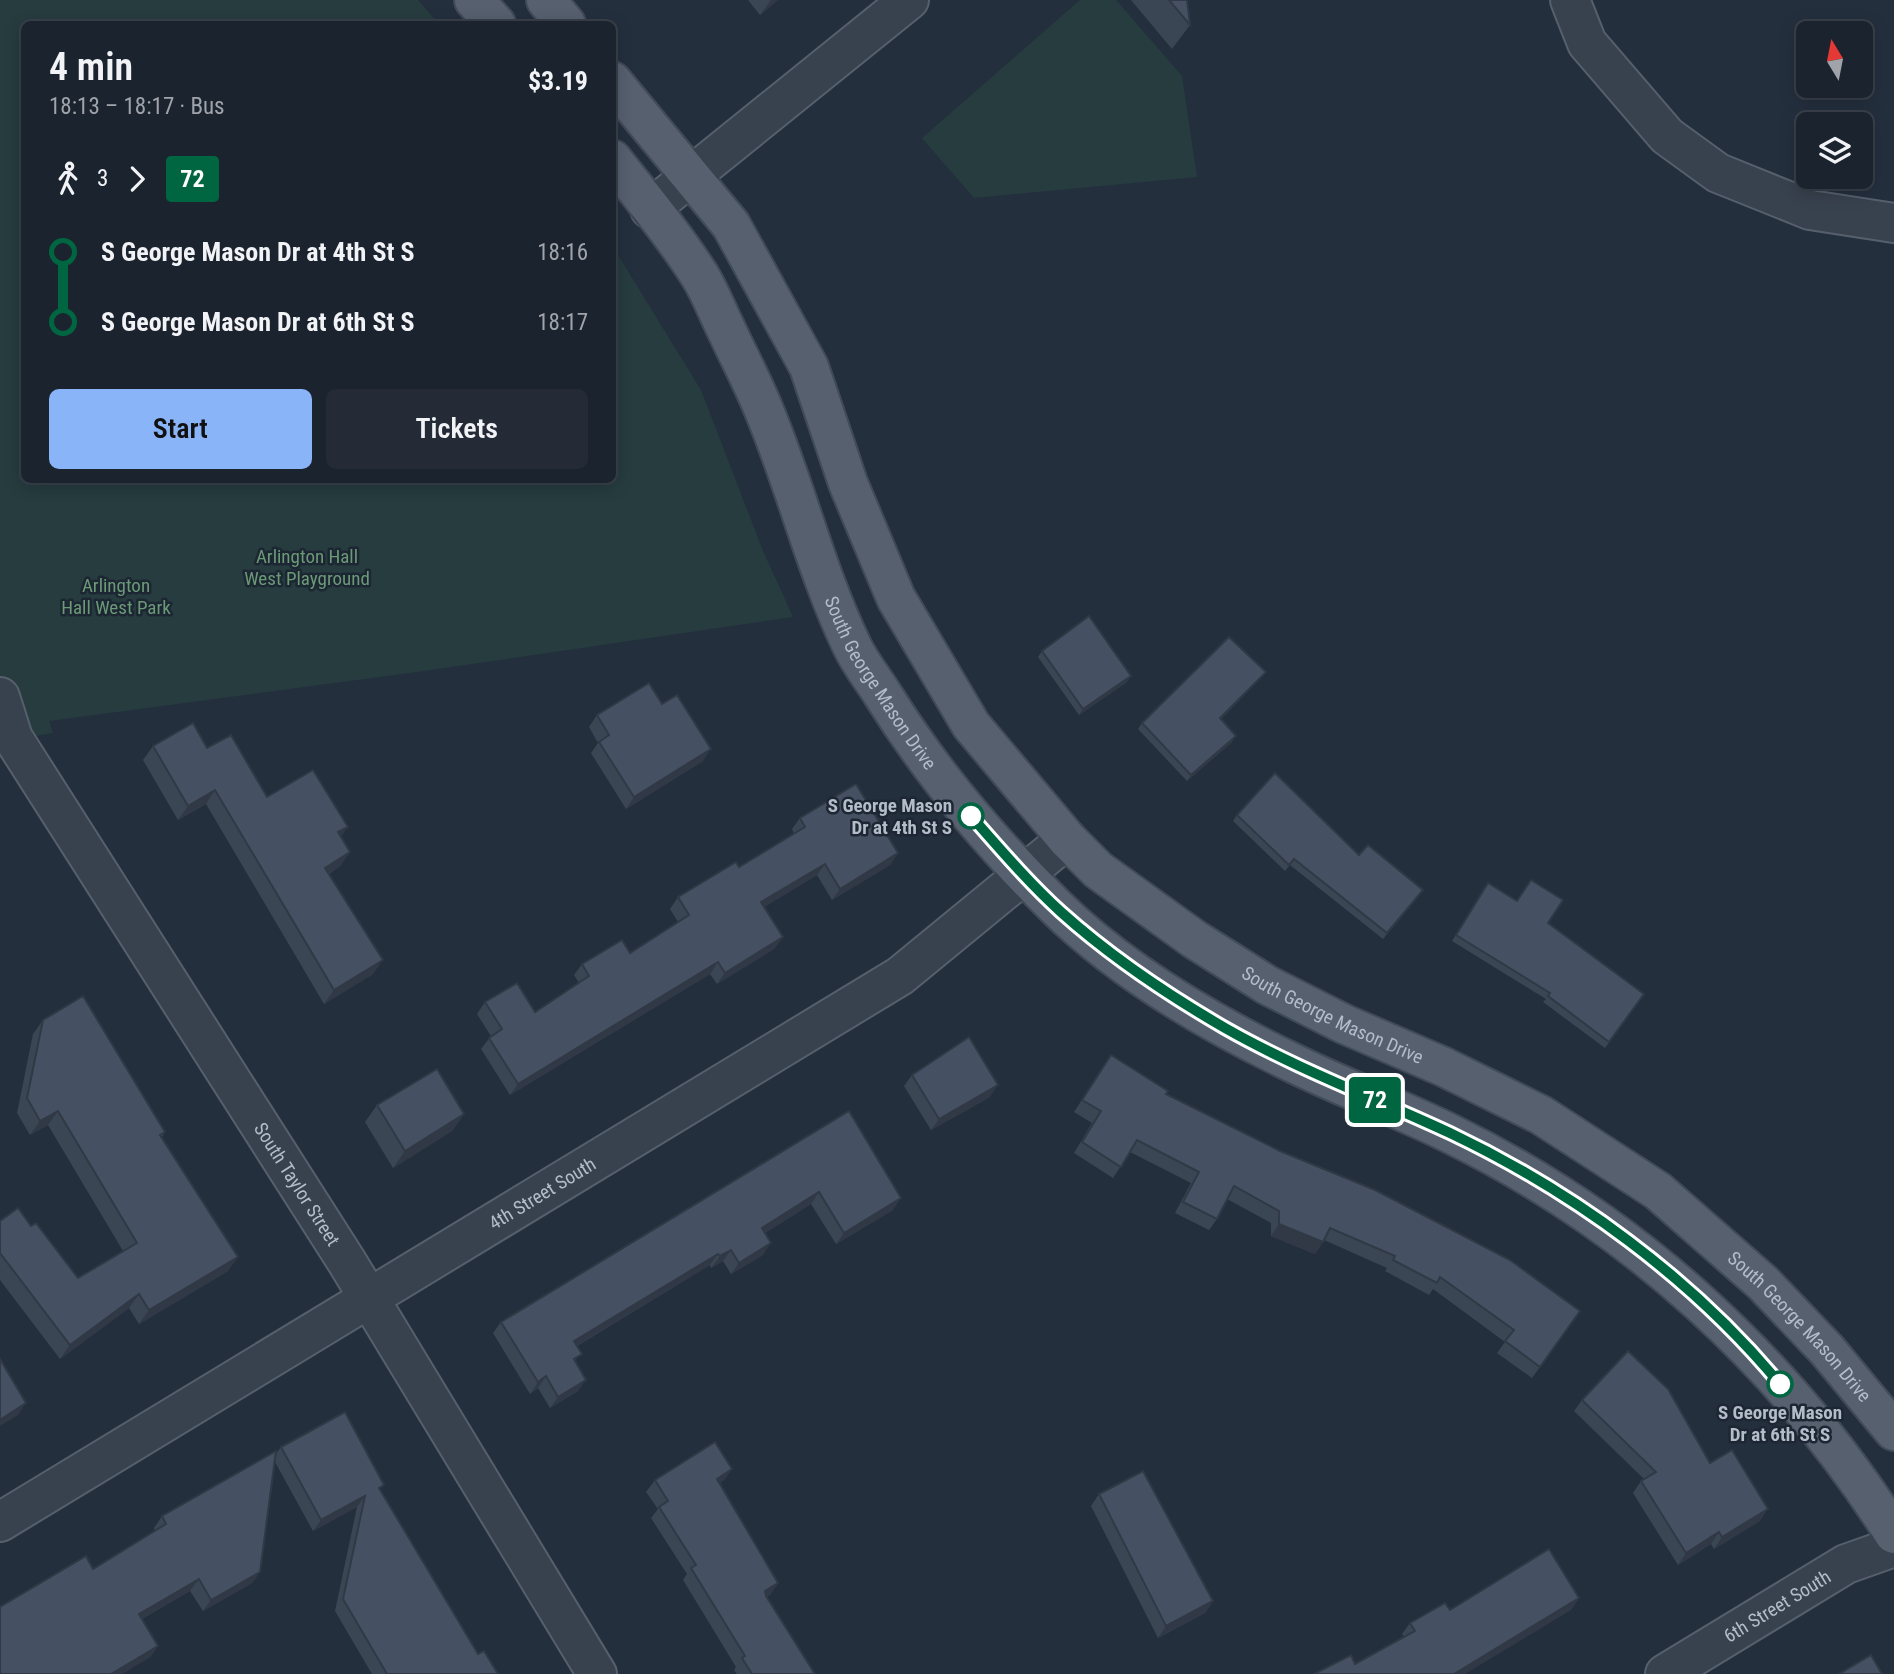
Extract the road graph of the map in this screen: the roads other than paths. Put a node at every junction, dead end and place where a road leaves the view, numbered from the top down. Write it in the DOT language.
graph roads {
  1 [pos="474,0"];
  2 [pos="546,0"];
  3 [pos="909,0"];
  4 [pos="1570,0"];
  5 [pos="493,21"];
  6 [pos="564,21"];
  7 [pos="616,85"];
  8 [pos="616,164"];
  9 [pos="691,176"];
  10 [pos="650,209"];
  11 [pos="1894,223"];
  12 [pos="0,696"];
  13 [pos="1067,839"];
  14 [pos="1023,875"];
  15 [pos="370,1300"];
  16 [pos="1894,1431"];
  17 [pos="0,1522"];
  18 [pos="1894,1534"];
  19 [pos="1894,1547"];
  20 [pos="597,1674"];
  21 [pos="1665,1674"];
  1 -- 5 [label="main road"];
  2 -- 6 [label="main road"];
  3 -- 9 [label="street"];
  4 -- 11 [label="street"];
  7 -- 9 [label="main road, South George Mason Drive"];
  8 -- 10 [label="main road, South George Mason Drive"];
  9 -- 10 [label="street"];
  9 -- 13 [label="main road, South George Mason Drive"];
  10 -- 14 [label="main road, South George Mason Drive"];
  12 -- 15 [label="street, South Taylor Street"];
  13 -- 14 [label="street, 4th Street South"];
  13 -- 16 [label="main road, South George Mason Drive"];
  14 -- 15 [label="street, 4th Street South"];
  14 -- 18 [label="main road, South George Mason Drive"];
  15 -- 17 [label="street, 4th Street South"];
  15 -- 20 [label="street, South Taylor Street"];
  19 -- 21 [label="street, 6th Street South"];
}
